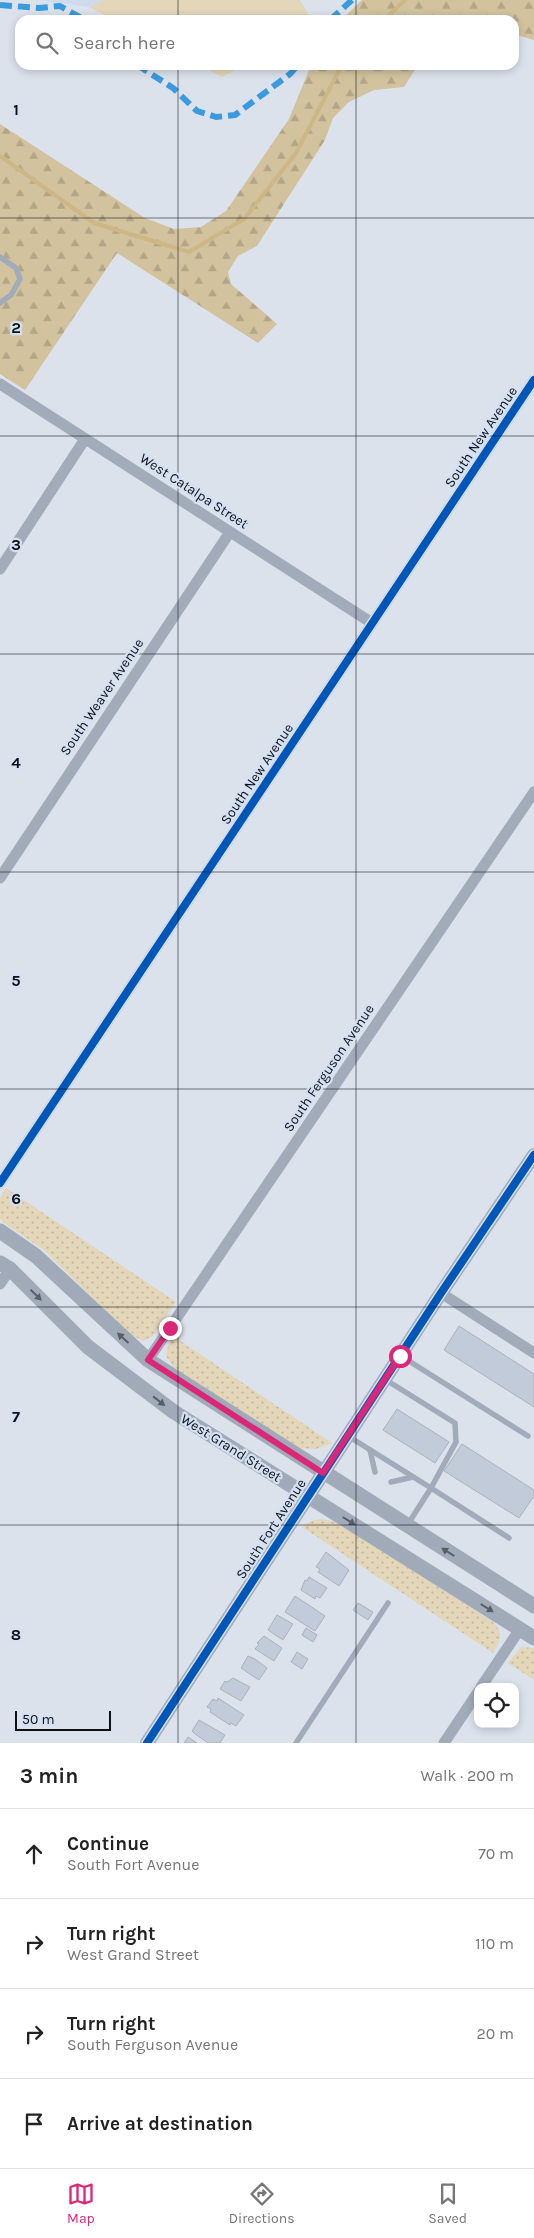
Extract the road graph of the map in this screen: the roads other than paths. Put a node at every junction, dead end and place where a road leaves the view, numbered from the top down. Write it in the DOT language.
graph roads {
  1 [pos="0,257"];
  2 [pos="0,303"];
  3 [pos="534,380"];
  4 [pos="0,384"];
  5 [pos="85,438"];
  6 [pos="230,532"];
  7 [pos="0,569"];
  8 [pos="372,624"];
  9 [pos="534,792"];
  10 [pos="0,878"];
  11 [pos="534,1154"];
  12 [pos="0,1183"];
  13 [pos="0,1231"];
  14 [pos="5,1266"];
  15 [pos="0,1284"];
  16 [pos="441,1293"];
  17 [pos="534,1353"];
  18 [pos="400,1356"];
  19 [pos="148,1360"];
  20 [pos="384,1379"];
  21 [pos="347,1436"];
  22 [pos="528,1436"];
  23 [pos="370,1450"];
  24 [pos="375,1472"];
  25 [pos="323,1473"];
  26 [pos="413,1477"];
  27 [pos="391,1482"];
  28 [pos="431,1488"];
  29 [pos="308,1495"];
  30 [pos="407,1526"];
  31 [pos="509,1538"];
  32 [pos="388,1603"];
  33 [pos="534,1606"];
  34 [pos="520,1629"];
  35 [pos="534,1638"];
  36 [pos="484,1683"];
  37 [pos="474,1698"];
  38 [pos="147,1743"];
  39 [pos="296,1743"];
  40 [pos="444,1743"];
  1 -- 2 [label="lane"];
  3 -- 8 [label="street, South New Avenue"];
  4 -- 5 [label="street, West Catalpa Street"];
  5 -- 6 [label="street, West Catalpa Street"];
  5 -- 7 [label="street"];
  6 -- 8 [label="street, West Catalpa Street"];
  6 -- 10 [label="street, South Weaver Avenue"];
  8 -- 12 [label="street, South New Avenue"];
  9 -- 19 [label="street, South Ferguson Avenue"];
  11 -- 16 [label="street, South Fort Avenue"];
  19 -- 13 [label="main road, West Grand Street, one-way"];
  14 -- 15 [label="street"];
  14 -- 29 [label="main road, West Grand Street, one-way"];
  16 -- 17 [label="street"];
  16 -- 18 [label="street, South Fort Avenue"];
  18 -- 20 [label="street, South Fort Avenue"];
  18 -- 22 [label="lane"];
  19 -- 25 [label="main road, West Grand Street"];
  20 -- 21 [label="street, South Fort Avenue"];
  20 -- 28 [label="lane"];
  21 -- 23 [label="lane"];
  21 -- 25 [label="street, South Fort Avenue"];
  23 -- 24 [label="lane"];
  23 -- 26 [label="lane"];
  25 -- 29 [label="street, South Fort Avenue"];
  25 -- 30 [label="main road, West Grand Street"];
  26 -- 27 [label="lane"];
  26 -- 28 [label="lane"];
  28 -- 30 [label="lane"];
  28 -- 31 [label="lane"];
  29 -- 34 [label="main road, West Grand Street, one-way"];
  29 -- 38 [label="street, South Fort Avenue"];
  33 -- 30 [label="main road, West Grand Street, one-way"];
  32 -- 39 [label="lane"];
  34 -- 35 [label="main road, West Grand Street"];
  34 -- 36 [label="street"];
  37 -- 40 [label="street"];
}
